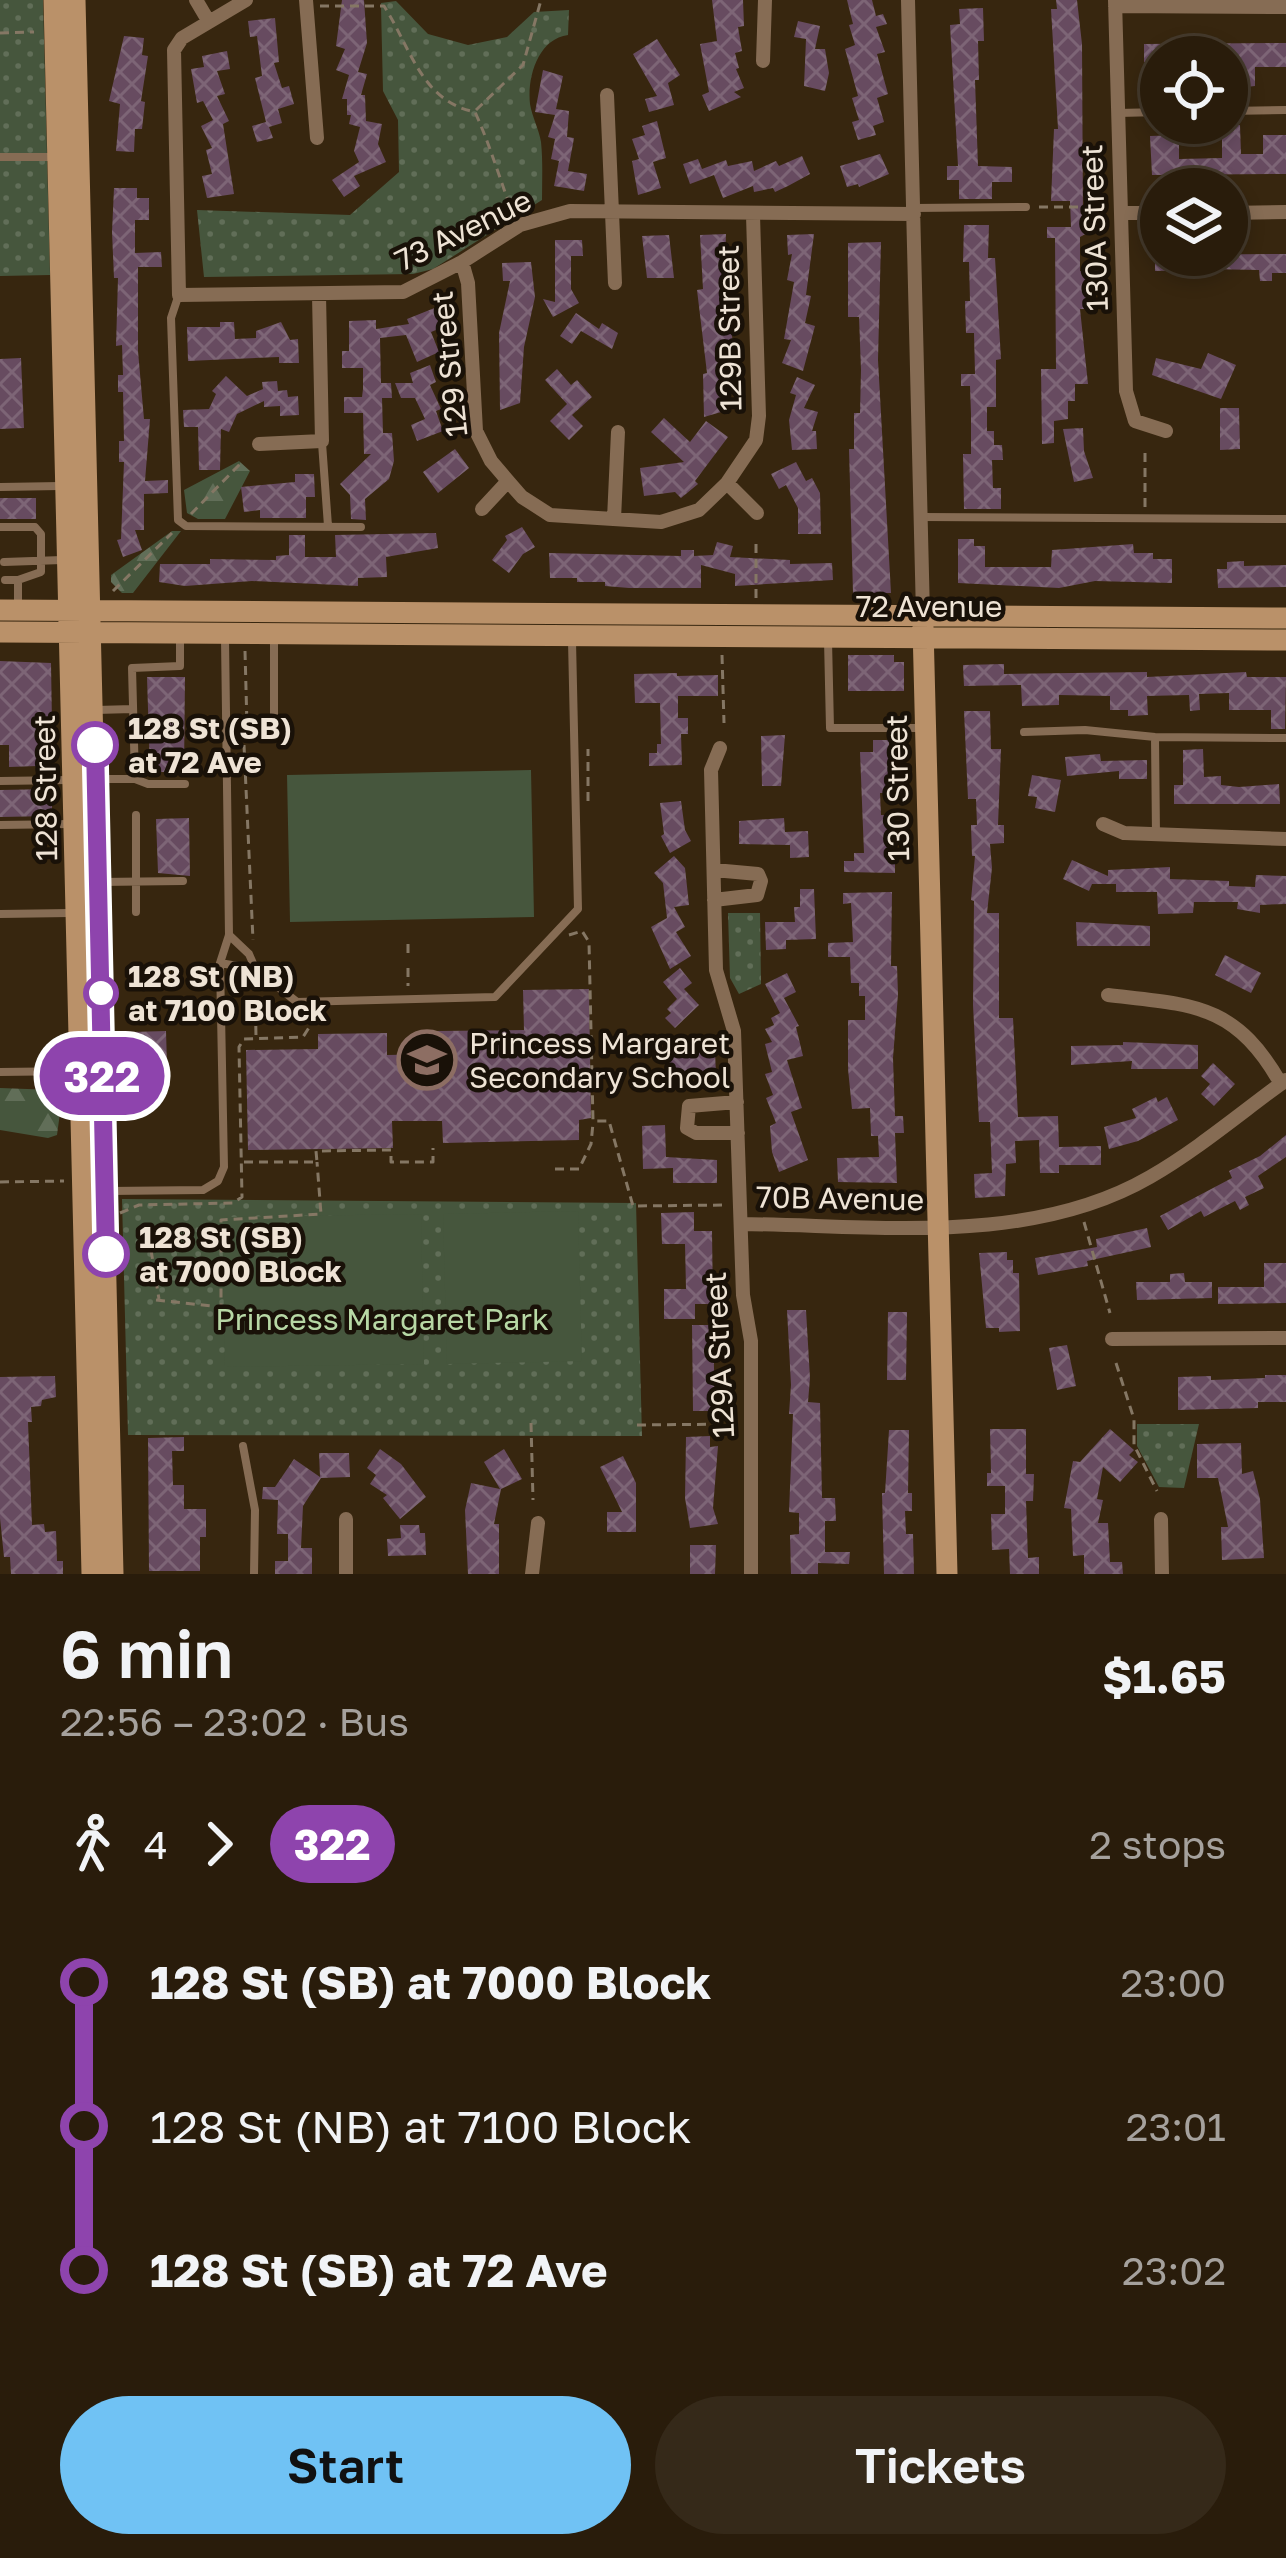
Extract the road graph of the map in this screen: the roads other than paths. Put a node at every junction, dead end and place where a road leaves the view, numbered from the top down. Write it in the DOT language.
graph roads {
  1 [pos="54,0"];
  2 [pos="75,0"];
  3 [pos="196,0"];
  4 [pos="246,0"];
  5 [pos="765,0"];
  6 [pos="908,0"];
  7 [pos="313,3"];
  8 [pos="1115,3"];
  9 [pos="1286,7"];
  10 [pos="209,22"];
  11 [pos="763,62"];
  12 [pos="607,94"];
  13 [pos="1286,110"];
  14 [pos="1248,111"];
  15 [pos="1140,112"];
  16 [pos="1118,113"];
  17 [pos="317,138"];
  18 [pos="0,157"];
  19 [pos="57,157"];
  20 [pos="1025,207"];
  21 [pos="1116,210"];
  22 [pos="914,211"];
  23 [pos="611,212"];
  24 [pos="1140,212"];
  25 [pos="1286,212"];
  26 [pos="1248,213"];
  27 [pos="753,214"];
  28 [pos="462,262"];
  29 [pos="614,283"];
  30 [pos="179,296"];
  31 [pos="320,296"];
  32 [pos="1166,431"];
  33 [pos="618,432"];
  34 [pos="322,441"];
  35 [pos="259,444"];
  36 [pos="508,481"];
  37 [pos="727,483"];
  38 [pos="68,486"];
  39 [pos="0,487"];
  40 [pos="482,509"];
  41 [pos="757,513"];
  42 [pos="922,517"];
  43 [pos="614,519"];
  44 [pos="1286,519"];
  45 [pos="328,526"];
  46 [pos="0,527"];
  47 [pos="361,527"];
  48 [pos="41,560"];
  49 [pos="70,560"];
  50 [pos="4,562"];
  51 [pos="4,580"];
  52 [pos="18,580"];
  53 [pos="9,610"];
  54 [pos="612,612"];
  55 [pos="1286,618"];
  56 [pos="82,620"];
  57 [pos="923,625"];
  58 [pos="0,632"];
  59 [pos="180,632"];
  60 [pos="274,632"];
  61 [pos="572,634"];
  62 [pos="828,636"];
  63 [pos="235,638"];
  64 [pos="1286,640"];
  65 [pos="133,709"];
  66 [pos="95,710"];
  67 [pos="926,728"];
  68 [pos="1024,732"];
  69 [pos="226,737"];
  70 [pos="1155,737"];
  71 [pos="1286,738"];
  72 [pos="720,748"];
  73 [pos="135,779"];
  74 [pos="85,780"];
  75 [pos="0,781"];
  76 [pos="185,784"];
  77 [pos="136,815"];
  78 [pos="76,824"];
  79 [pos="1103,824"];
  80 [pos="0,825"];
  81 [pos="1156,836"];
  82 [pos="1286,839"];
  83 [pos="714,870"];
  84 [pos="136,881"];
  85 [pos="183,881"];
  86 [pos="98,882"];
  87 [pos="714,900"];
  88 [pos="88,912"];
  89 [pos="136,912"];
  90 [pos="0,914"];
  91 [pos="229,935"];
  92 [pos="220,963"];
  93 [pos="255,969"];
  94 [pos="1108,995"];
  95 [pos="80,1071"];
  96 [pos="0,1072"];
  97 [pos="1284,1082"];
  98 [pos="737,1102"];
  99 [pos="738,1133"];
  100 [pos="86,1188"];
  101 [pos="740,1224"];
  102 [pos="939,1226"];
  103 [pos="1286,1338"];
  104 [pos="1112,1339"];
  105 [pos="243,1446"];
  106 [pos="89,1461"];
  107 [pos="346,1519"];
  108 [pos="1161,1519"];
  109 [pos="538,1523"];
  110 [pos="112,1544"];
  111 [pos="92,1574"];
  112 [pos="113,1574"];
  113 [pos="254,1574"];
  114 [pos="346,1574"];
  115 [pos="532,1574"];
  116 [pos="752,1574"];
  117 [pos="947,1574"];
  118 [pos="1162,1574"];
  1 -- 19 [label="main road, 128 Street"];
  2 -- 56 [label="main road, 128 Street"];
  3 -- 10 [label="street"];
  4 -- 10 [label="street"];
  5 -- 11 [label="street"];
  6 -- 22 [label="street, 130 Street"];
  7 -- 17 [label="street"];
  8 -- 9 [label="street"];
  8 -- 16 [label="street, 130A Street"];
  10 -- 30 [label="street"];
  12 -- 23 [label="street"];
  13 -- 14 [label="lane"];
  15 -- 16 [label="lane"];
  16 -- 21 [label="street, 130A Street"];
  18 -- 19 [label="lane"];
  19 -- 38 [label="main road, 128 Street"];
  20 -- 22 [label="lane"];
  21 -- 24 [label="street"];
  21 -- 32 [label="street, 130A Street"];
  22 -- 27 [label="street, 73 Avenue"];
  22 -- 42 [label="street, 130 Street"];
  23 -- 27 [label="street, 73 Avenue"];
  23 -- 28 [label="street, 73 Avenue"];
  23 -- 29 [label="street"];
  25 -- 26 [label="street"];
  27 -- 37 [label="street, 129B Street"];
  28 -- 31 [label="street, 73 Avenue"];
  28 -- 36 [label="street, 129 Street"];
  30 -- 31 [label="street, 73 Avenue"];
  30 -- 45 [label="lane"];
  31 -- 34 [label="street"];
  33 -- 43 [label="street"];
  34 -- 35 [label="street"];
  34 -- 45 [label="lane"];
  36 -- 40 [label="street"];
  36 -- 43 [label="street"];
  37 -- 41 [label="street"];
  37 -- 43 [label="street"];
  38 -- 39 [label="lane"];
  38 -- 49 [label="main road, 128 Street"];
  42 -- 44 [label="lane"];
  42 -- 57 [label="street, 130 Street"];
  45 -- 47 [label="lane"];
  46 -- 48 [label="lane"];
  48 -- 49 [label="lane"];
  48 -- 50 [label="lane"];
  48 -- 52 [label="lane"];
  49 -- 56 [label="main road, 128 Street"];
  51 -- 52 [label="lane"];
  52 -- 53 [label="lane"];
  53 -- 56 [label="main road, 72 Avenue"];
  54 -- 56 [label="main road, 72 Avenue"];
  54 -- 57 [label="main road, 72 Avenue"];
  54 -- 61 [label="main road, 72 Avenue"];
  55 -- 57 [label="main road, 72 Avenue"];
  56 -- 58 [label="main road, 72 Avenue"];
  56 -- 59 [label="main road, 72 Avenue"];
  56 -- 66 [label="main road, 128 Street"];
  56 -- 74 [label="main road, 128 Street"];
  57 -- 62 [label="main road, 72 Avenue"];
  57 -- 64 [label="main road, 72 Avenue"];
  57 -- 67 [label="main road, 130 Street"];
  59 -- 63 [label="main road, 72 Avenue"];
  59 -- 65 [label="lane"];
  60 -- 61 [label="main road, 72 Avenue"];
  60 -- 63 [label="main road, 72 Avenue"];
  60 -- 69 [label="lane"];
  61 -- 62 [label="main road, 72 Avenue"];
  61 -- 93 [label="lane"];
  62 -- 67 [label="lane"];
  63 -- 69 [label="lane"];
  65 -- 66 [label="lane"];
  65 -- 73 [label="lane"];
  66 -- 74 [label="main road, 128 Street"];
  67 -- 102 [label="main road, 130 Street"];
  68 -- 70 [label="lane"];
  69 -- 91 [label="lane"];
  70 -- 71 [label="lane"];
  70 -- 81 [label="lane"];
  72 -- 83 [label="street, 129A Street"];
  73 -- 74 [label="lane"];
  73 -- 76 [label="lane"];
  74 -- 75 [label="lane"];
  74 -- 78 [label="main road, 128 Street"];
  74 -- 86 [label="main road, 128 Street"];
  77 -- 84 [label="lane"];
  78 -- 80 [label="lane"];
  78 -- 88 [label="main road, 128 Street"];
  79 -- 81 [label="street"];
  81 -- 82 [label="street"];
  83 -- 87 [label="street, 129A Street"];
  83 -- 87 [label="street"];
  84 -- 85 [label="lane"];
  84 -- 86 [label="lane"];
  84 -- 89 [label="lane"];
  86 -- 88 [label="main road, 128 Street"];
  87 -- 98 [label="street, 129A Street"];
  88 -- 90 [label="lane"];
  88 -- 95 [label="main road, 128 Street"];
  88 -- 100 [label="main road, 128 Street"];
  91 -- 92 [label="lane"];
  91 -- 93 [label="lane"];
  92 -- 93 [label="lane"];
  92 -- 100 [label="lane"];
  94 -- 97 [label="street"];
  95 -- 96 [label="lane"];
  95 -- 100 [label="main road, 128 Street"];
  97 -- 102 [label="street, 70B Avenue"];
  98 -- 99 [label="street, 129A Street"];
  98 -- 99 [label="street"];
  99 -- 101 [label="street, 129A Street"];
  100 -- 106 [label="main road, 128 Street"];
  100 -- 110 [label="main road, 128 Street"];
  101 -- 102 [label="street, 70B Avenue"];
  101 -- 116 [label="street, 129A Street"];
  102 -- 117 [label="main road, 130 Street"];
  103 -- 104 [label="street"];
  105 -- 113 [label="lane"];
  106 -- 110 [label="main road"];
  106 -- 111 [label="main road, 128 Street"];
  107 -- 114 [label="street"];
  108 -- 118 [label="street"];
  109 -- 115 [label="street"];
  110 -- 112 [label="main road, 128 Street"];
}
